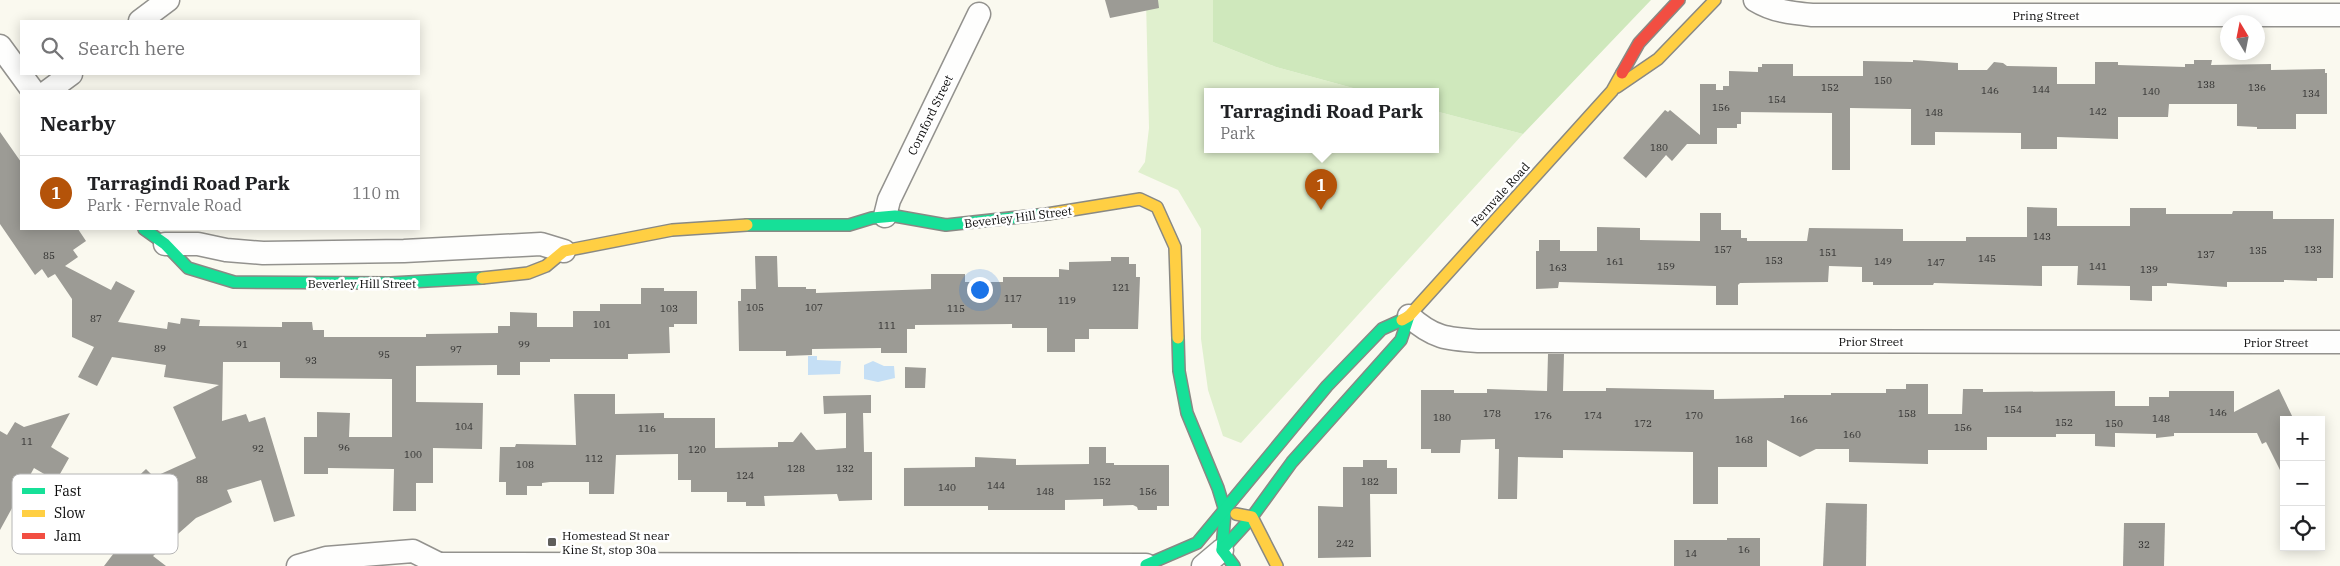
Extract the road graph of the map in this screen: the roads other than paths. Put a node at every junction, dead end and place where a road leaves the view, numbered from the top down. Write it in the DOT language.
graph roads {
  1 [pos="168,0"];
  2 [pos="1679,0"];
  3 [pos="1715,0"];
  4 [pos="1755,0"];
  5 [pos="979,14"];
  6 [pos="2340,15"];
  7 [pos="141,20"];
  8 [pos="0,46"];
  9 [pos="20,73"];
  10 [pos="21,75"];
  11 [pos="70,75"];
  12 [pos="32,90"];
  13 [pos="49,90"];
  14 [pos="1612,91"];
  15 [pos="885,216"];
  16 [pos="145,230"];
  17 [pos="165,244"];
  18 [pos="564,251"];
  19 [pos="1410,316"];
  20 [pos="2340,342"];
  21 [pos="1225,511"];
  22 [pos="1252,517"];
  23 [pos="1228,558"];
  24 [pos="496,564"];
  25 [pos="436,565"];
  26 [pos="298,566"];
  27 [pos="1147,566"];
  28 [pos="1203,566"];
  29 [pos="1277,566"];
  1 -- 7 [label="street"];
  2 -- 14 [label="street, Fernvale Road"];
  3 -- 14 [label="street, Fernvale Road"];
  4 -- 6 [label="street, Pring Street"];
  5 -- 15 [label="street, Cornford Street"];
  8 -- 9 [label="street"];
  10 -- 12 [label="street"];
  11 -- 13 [label="street"];
  14 -- 19 [label="street, Fernvale Road"];
  15 -- 18 [label="street, Beverley Hill Street"];
  15 -- 21 [label="street, Beverley Hill Street"];
  16 -- 17 [label="street, Beverley Hill Street"];
  17 -- 18 [label="street, Beverley Hill Street"];
  17 -- 18 [label="street, Beverley Hill Street"];
  19 -- 20 [label="street, Prior Street"];
  19 -- 21 [label="street, Fernvale Road"];
  19 -- 22 [label="street, Fernvale Road"];
  21 -- 22 [label="street"];
  21 -- 23 [label="street"];
  21 -- 27 [label="street, Fernvale Road"];
  22 -- 23 [label="street, Fernvale Road"];
  22 -- 29 [label="street"];
  23 -- 28 [label="street"];
  24 -- 25 [label="street"];
  24 -- 27 [label="street"];
  25 -- 26 [label="street"];
}
